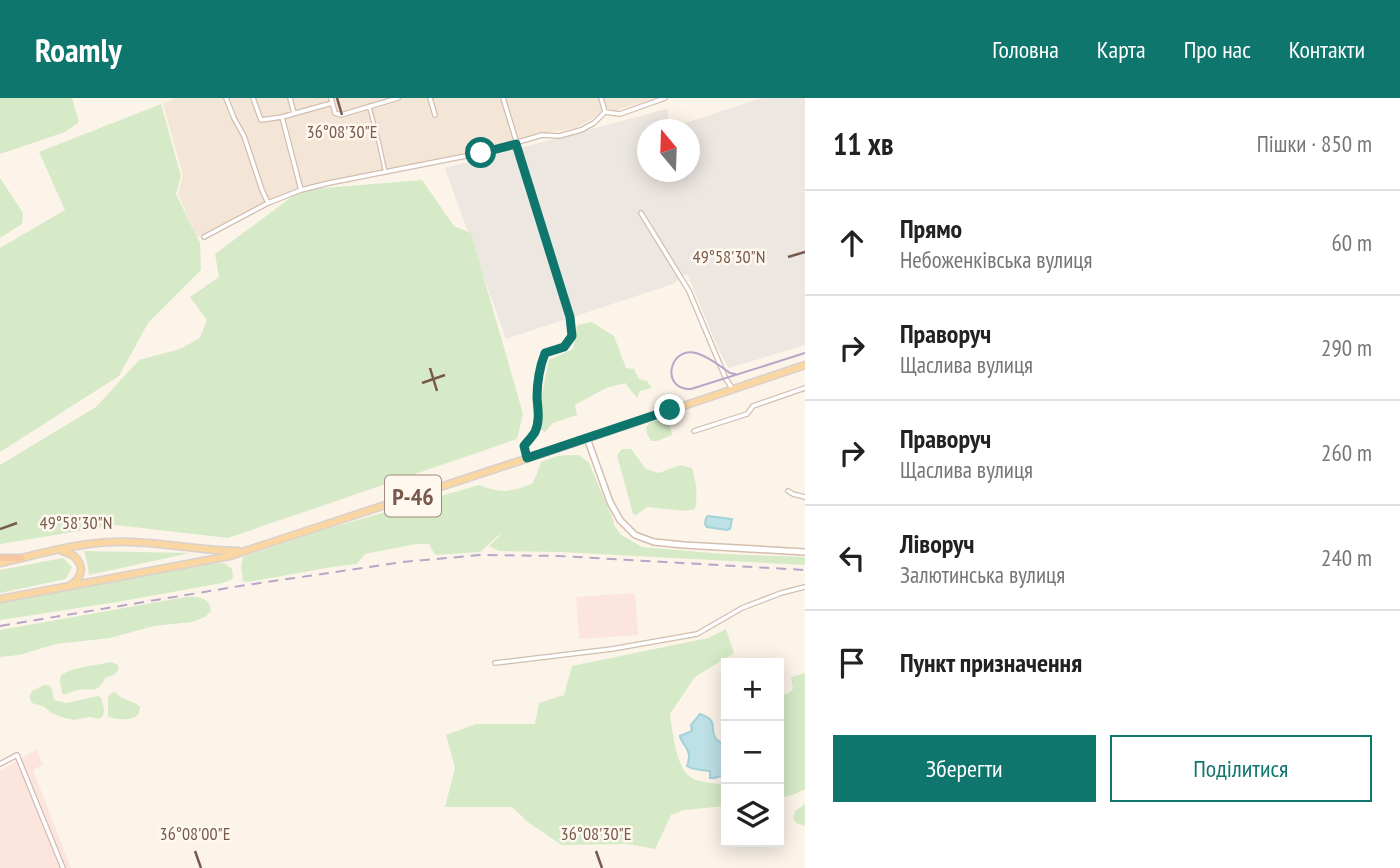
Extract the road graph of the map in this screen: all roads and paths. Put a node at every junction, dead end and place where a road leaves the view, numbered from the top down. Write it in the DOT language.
graph roads {
  1 [pos="226,98"];
  2 [pos="254,98"];
  3 [pos="290,98"];
  4 [pos="398,98"];
  5 [pos="430,98"];
  6 [pos="503,98"];
  7 [pos="601,98"];
  8 [pos="665,98"];
  9 [pos="332,100"];
  10 [pos="381,100"];
  11 [pos="369,107"];
  12 [pos="605,112"];
  13 [pos="294,113"];
  14 [pos="435,115"];
  15 [pos="282,117"];
  16 [pos="516,144"];
  17 [pos="385,172"];
  18 [pos="301,190"];
  19 [pos="268,203"];
  20 [pos="641,213"];
  21 [pos="204,237"];
  22 [pos="805,365"];
  23 [pos="732,388"];
  24 [pos="805,388"];
  25 [pos="694,430"];
  26 [pos="587,438"];
  27 [pos="527,458"];
  28 [pos="788,491"];
  29 [pos="805,497"];
  30 [pos="58,550"];
  31 [pos="239,551"];
  32 [pos="805,552"];
  33 [pos="21,558"];
  34 [pos="0,560"];
  35 [pos="66,587"];
  36 [pos="805,587"];
  37 [pos="0,599"];
  38 [pos="495,663"];
  39 [pos="0,764"];
  40 [pos="63,868"];
  1 -- 19 [label="street"];
  2 -- 15 [label="street"];
  3 -- 13 [label="street"];
  4 -- 10 [label="street"];
  5 -- 14 [label="street"];
  6 -- 16 [label="street"];
  7 -- 12 [label="street"];
  8 -- 12 [label="street"];
  9 -- 11 [label="street"];
  9 -- 13 [label="street"];
  10 -- 11 [label="street"];
  11 -- 17 [label="street"];
  12 -- 16 [label="street"];
  13 -- 15 [label="street"];
  15 -- 18 [label="street"];
  16 -- 17 [label="street"];
  16 -- 27 [label="street"];
  17 -- 18 [label="street"];
  18 -- 19 [label="street"];
  19 -- 21 [label="street"];
  20 -- 23 [label="street"];
  22 -- 23 [label="main road, Р-46"];
  23 -- 26 [label="main road, Р-46"];
  24 -- 25 [label="street"];
  26 -- 27 [label="main road, Р-46"];
  26 -- 32 [label="main road"];
  27 -- 31 [label="main road, Р-46"];
  28 -- 29 [label="street"];
  30 -- 31 [label="main road, Р-46"];
  30 -- 33 [label="main road, Р-46"];
  30 -- 35 [label="main road"];
  31 -- 35 [label="main road, Р-46"];
  33 -- 34 [label="highway"];
  35 -- 37 [label="main road, Р-46"];
  36 -- 38 [label="street"];
  39 -- 40 [label="street"];
}
